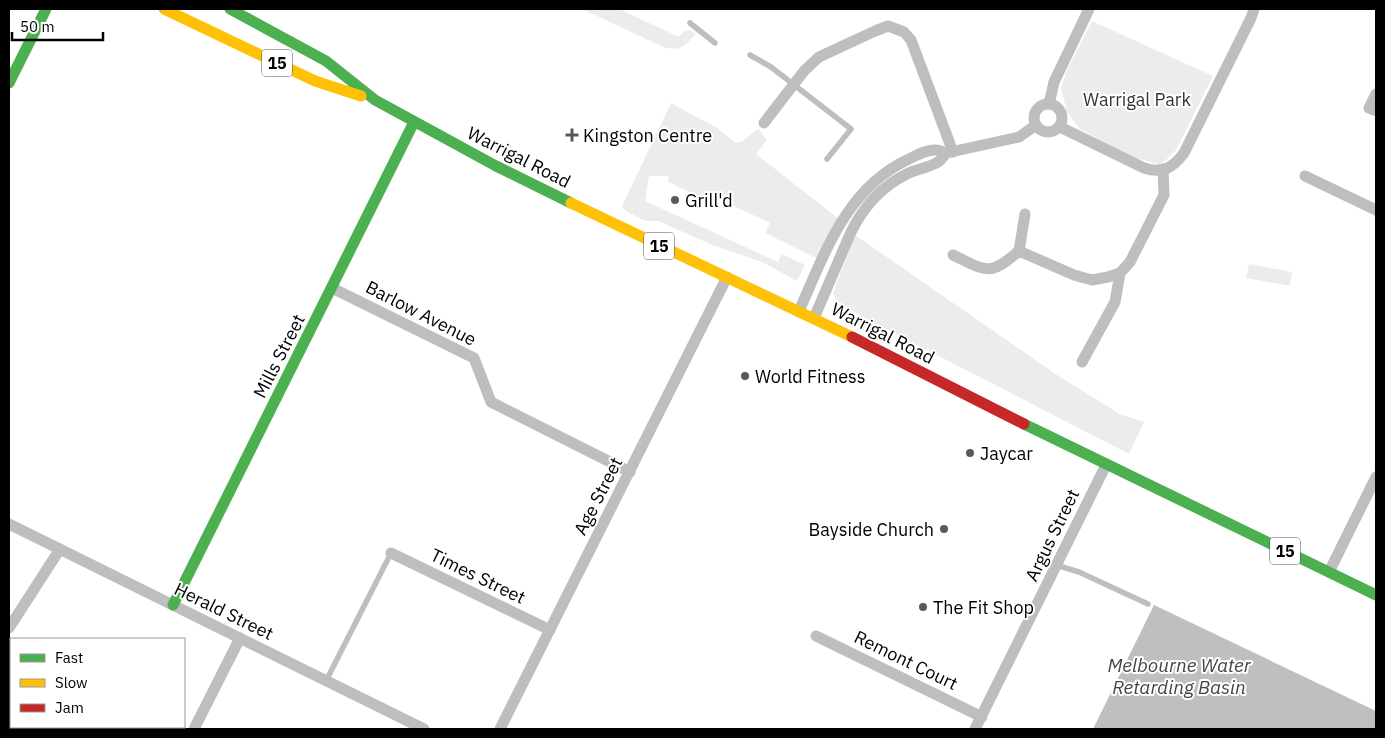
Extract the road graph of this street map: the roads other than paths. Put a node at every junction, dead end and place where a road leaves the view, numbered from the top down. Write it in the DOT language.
graph roads {
  1 [pos="46,9"];
  2 [pos="164,9"];
  3 [pos="230,9"];
  4 [pos="1089,9"];
  5 [pos="1254,9"];
  6 [pos="690,23"];
  7 [pos="715,42"];
  8 [pos="750,55"];
  9 [pos="9,84"];
  10 [pos="794,85"];
  11 [pos="1376,94"];
  12 [pos="375,100"];
  13 [pos="1049,104"];
  14 [pos="1376,111"];
  15 [pos="414,122"];
  16 [pos="764,123"];
  17 [pos="1036,125"];
  18 [pos="1060,127"];
  19 [pos="950,152"];
  20 [pos="827,159"];
  21 [pos="1163,170"];
  22 [pos="1305,176"];
  23 [pos="1376,210"];
  24 [pos="1024,214"];
  25 [pos="1019,251"];
  26 [pos="953,255"];
  27 [pos="1120,273"];
  28 [pos="727,277"];
  29 [pos="332,288"];
  30 [pos="799,311"];
  31 [pos="814,318"];
  32 [pos="1082,362"];
  33 [pos="1106,465"];
  34 [pos="630,472"];
  35 [pos="1376,477"];
  36 [pos="9,524"];
  37 [pos="60,549"];
  38 [pos="391,553"];
  39 [pos="1056,565"];
  40 [pos="1329,572"];
  41 [pos="1376,595"];
  42 [pos="1148,604"];
  43 [pos="173,605"];
  44 [pos="9,628"];
  45 [pos="550,630"];
  46 [pos="816,636"];
  47 [pos="240,638"];
  48 [pos="326,681"];
  49 [pos="982,717"];
  50 [pos="194,729"];
  51 [pos="424,729"];
  52 [pos="500,729"];
  53 [pos="976,729"];
  1 -- 9 [label="main road"];
  2 -- 12 [label="main road, Warrigal Road / 15"];
  3 -- 12 [label="main road, Warrigal Road / 15"];
  4 -- 13 [label="street"];
  5 -- 21 [label="street"];
  6 -- 7 [label="lane"];
  8 -- 10 [label="lane"];
  10 -- 16 [label="street"];
  10 -- 19 [label="street"];
  10 -- 20 [label="lane"];
  11 -- 14 [label="street"];
  12 -- 15 [label="main road, Warrigal Road / 15"];
  13 -- 17 [label="street"];
  13 -- 18 [label="street"];
  15 -- 28 [label="main road, Warrigal Road / 15"];
  15 -- 29 [label="main road, Mills Street"];
  17 -- 18 [label="street"];
  17 -- 19 [label="street"];
  18 -- 21 [label="street"];
  19 -- 30 [label="street"];
  19 -- 31 [label="street"];
  21 -- 27 [label="street"];
  22 -- 23 [label="street"];
  24 -- 25 [label="street"];
  25 -- 26 [label="street"];
  25 -- 27 [label="street"];
  27 -- 32 [label="street"];
  28 -- 30 [label="main road, Warrigal Road / 15"];
  28 -- 34 [label="street, Age Street"];
  29 -- 34 [label="street, Barlow Avenue"];
  29 -- 43 [label="main road, Mills Street"];
  30 -- 31 [label="main road, Warrigal Road / 15"];
  31 -- 33 [label="main road, Warrigal Road / 15"];
  33 -- 39 [label="street, Argus Street"];
  33 -- 40 [label="main road, Warrigal Road / 15"];
  34 -- 45 [label="street, Age Street"];
  35 -- 40 [label="street"];
  36 -- 37 [label="street, Herald Street"];
  37 -- 43 [label="street, Herald Street"];
  37 -- 44 [label="street"];
  38 -- 45 [label="street, Times Street"];
  38 -- 48 [label="lane"];
  39 -- 42 [label="lane"];
  39 -- 49 [label="street, Argus Street"];
  40 -- 41 [label="main road, Warrigal Road / 15"];
  43 -- 47 [label="street, Herald Street"];
  45 -- 52 [label="street, Age Street"];
  46 -- 49 [label="street, Remont Court"];
  47 -- 48 [label="street, Herald Street"];
  47 -- 50 [label="street"];
  48 -- 51 [label="street, Herald Street"];
  49 -- 53 [label="street, Argus Street"];
}
